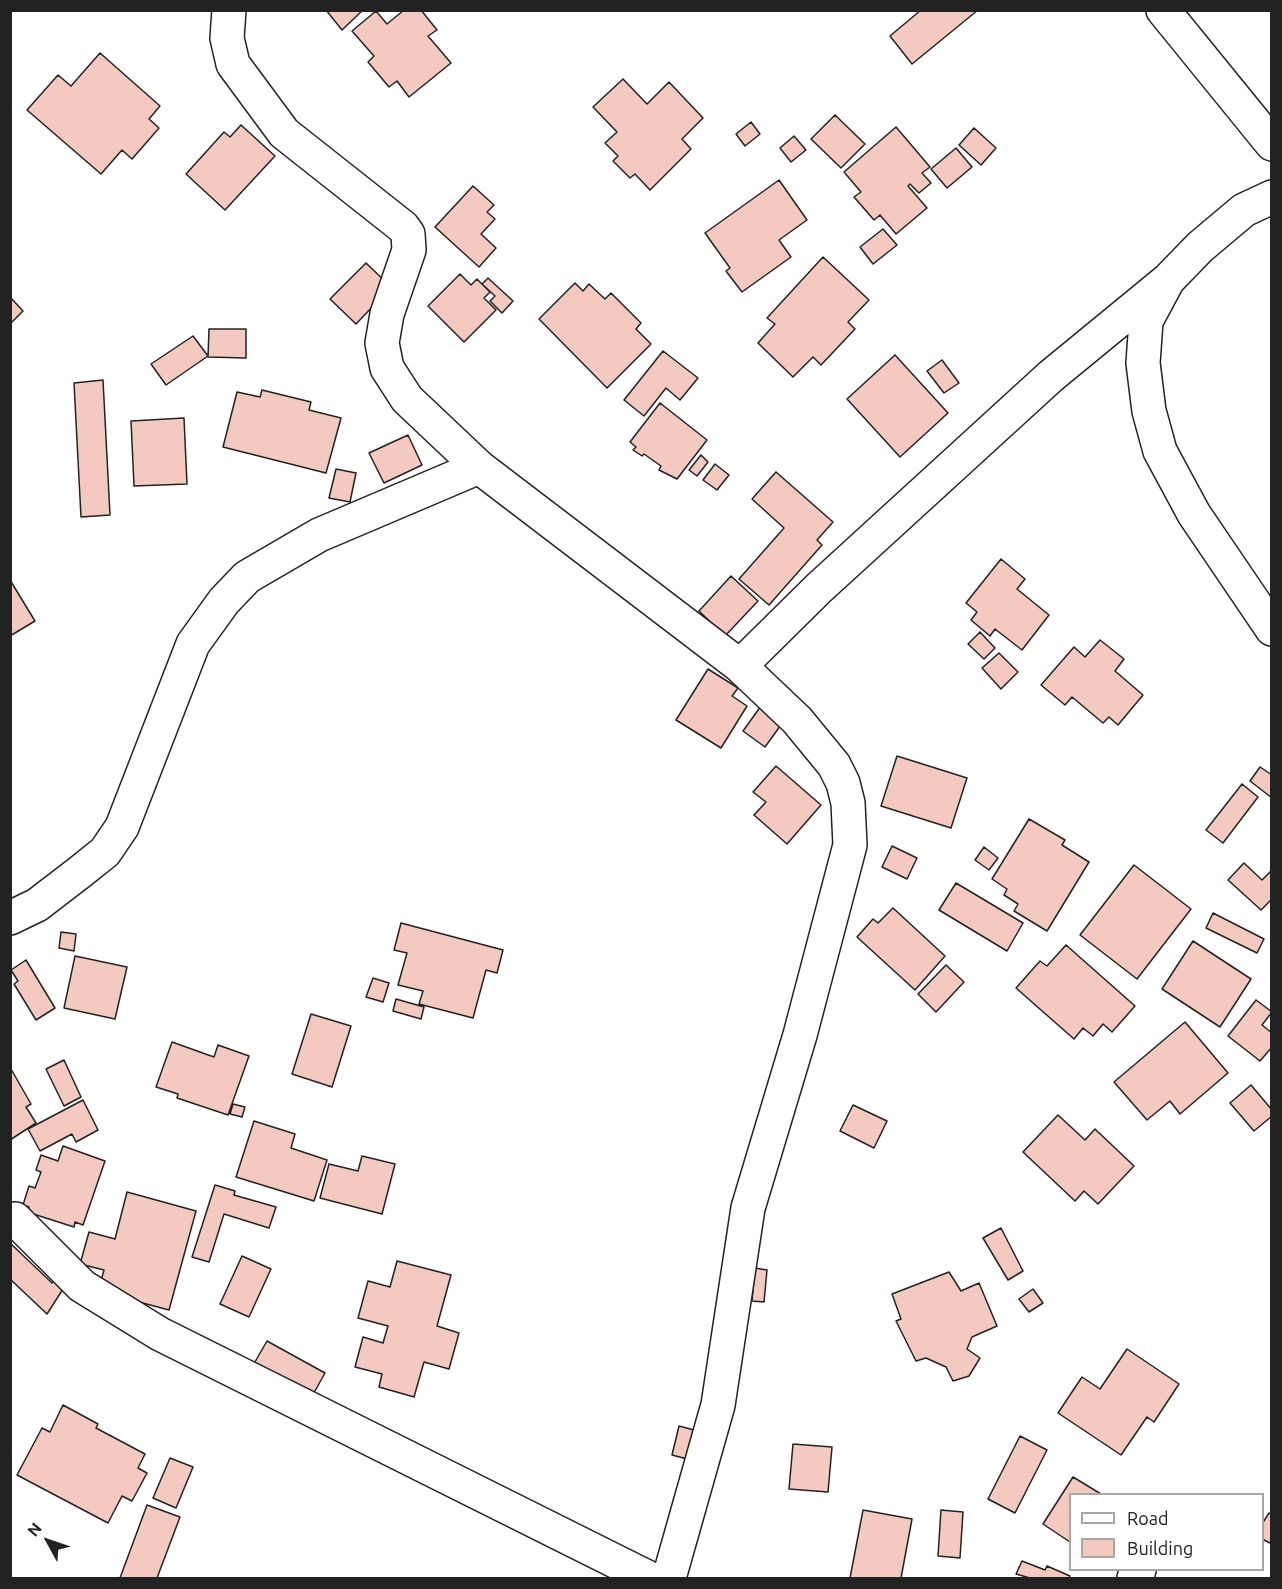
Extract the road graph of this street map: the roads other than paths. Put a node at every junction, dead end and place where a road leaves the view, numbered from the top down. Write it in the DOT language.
graph roads {
  1 [pos="229,10"];
  2 [pos="1163,10"];
  3 [pos="1272,144"];
  4 [pos="1272,197"];
  5 [pos="1168,280"];
  6 [pos="479,467"];
  7 [pos="1272,629"];
  8 [pos="740,666"];
  9 [pos="10,918"];
  10 [pos="15,1219"];
  11 [pos="649,1578"];
  12 [pos="669,1578"];
  1 -- 6 [label="street"];
  2 -- 3 [label="street"];
  4 -- 5 [label="street"];
  5 -- 7 [label="street"];
  5 -- 8 [label="street"];
  6 -- 8 [label="street"];
  6 -- 9 [label="street"];
  8 -- 12 [label="street"];
  10 -- 11 [label="street"];
}
